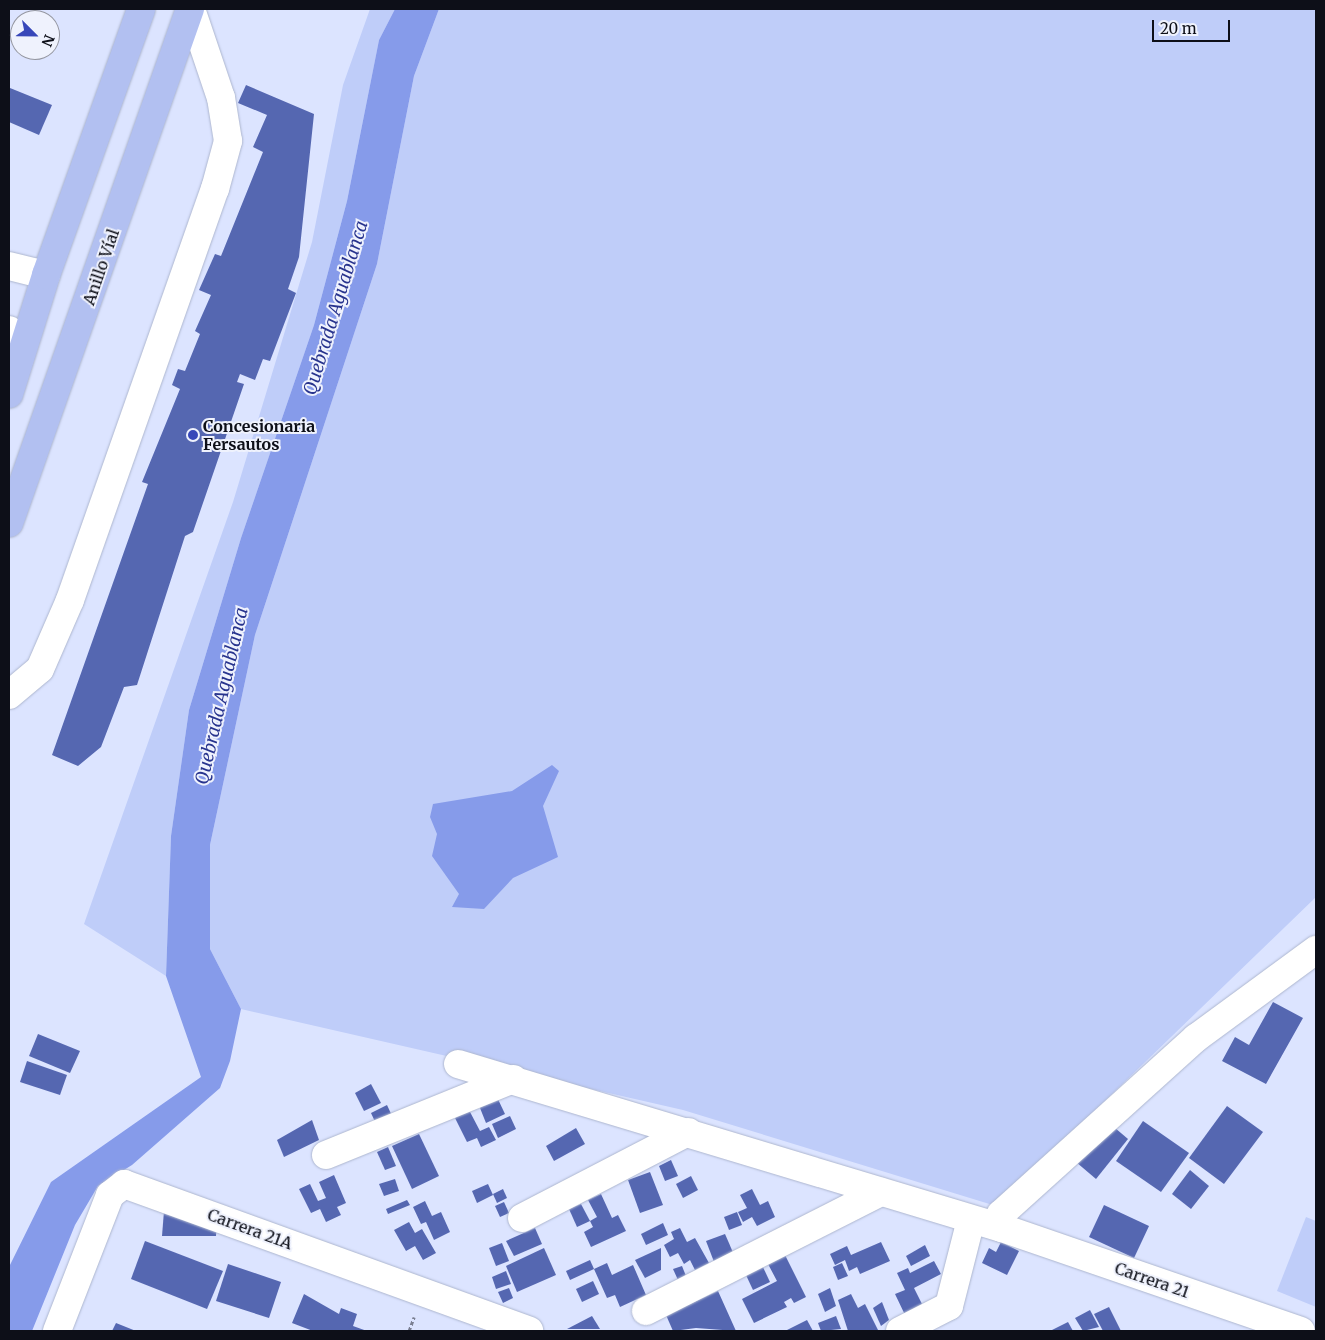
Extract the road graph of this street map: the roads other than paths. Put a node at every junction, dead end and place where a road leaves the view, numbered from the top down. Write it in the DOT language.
graph roads {
  1 [pos="141,9"];
  2 [pos="190,9"];
  3 [pos="9,266"];
  4 [pos="46,274"];
  5 [pos="9,330"];
  6 [pos="19,360"];
  7 [pos="9,394"];
  8 [pos="9,523"];
  9 [pos="9,695"];
  10 [pos="1316,950"];
  11 [pos="458,1064"];
  12 [pos="513,1079"];
  13 [pos="688,1132"];
  14 [pos="326,1155"];
  15 [pos="881,1192"];
  16 [pos="522,1218"];
  17 [pos="971,1220"];
  18 [pos="1002,1228"];
  19 [pos="646,1311"];
  20 [pos="57,1331"];
  21 [pos="530,1331"];
  22 [pos="900,1331"];
  23 [pos="1301,1331"];
  1 -- 4 [label="highway"];
  2 -- 8 [label="highway, Anillo Víal"];
  2 -- 9 [label="street"];
  3 -- 4 [label="street"];
  4 -- 6 [label="highway"];
  5 -- 6 [label="street"];
  6 -- 7 [label="highway"];
  10 -- 18 [label="street"];
  11 -- 12 [label="street, Carrera 21"];
  12 -- 13 [label="street, Carrera 21"];
  12 -- 14 [label="street"];
  13 -- 15 [label="street, Carrera 21"];
  13 -- 16 [label="street"];
  15 -- 17 [label="street, Carrera 21"];
  15 -- 19 [label="street"];
  17 -- 18 [label="street, Carrera 21"];
  17 -- 22 [label="street"];
  18 -- 23 [label="street, Carrera 21"];
  20 -- 21 [label="street, Carrera 21A"];
}
